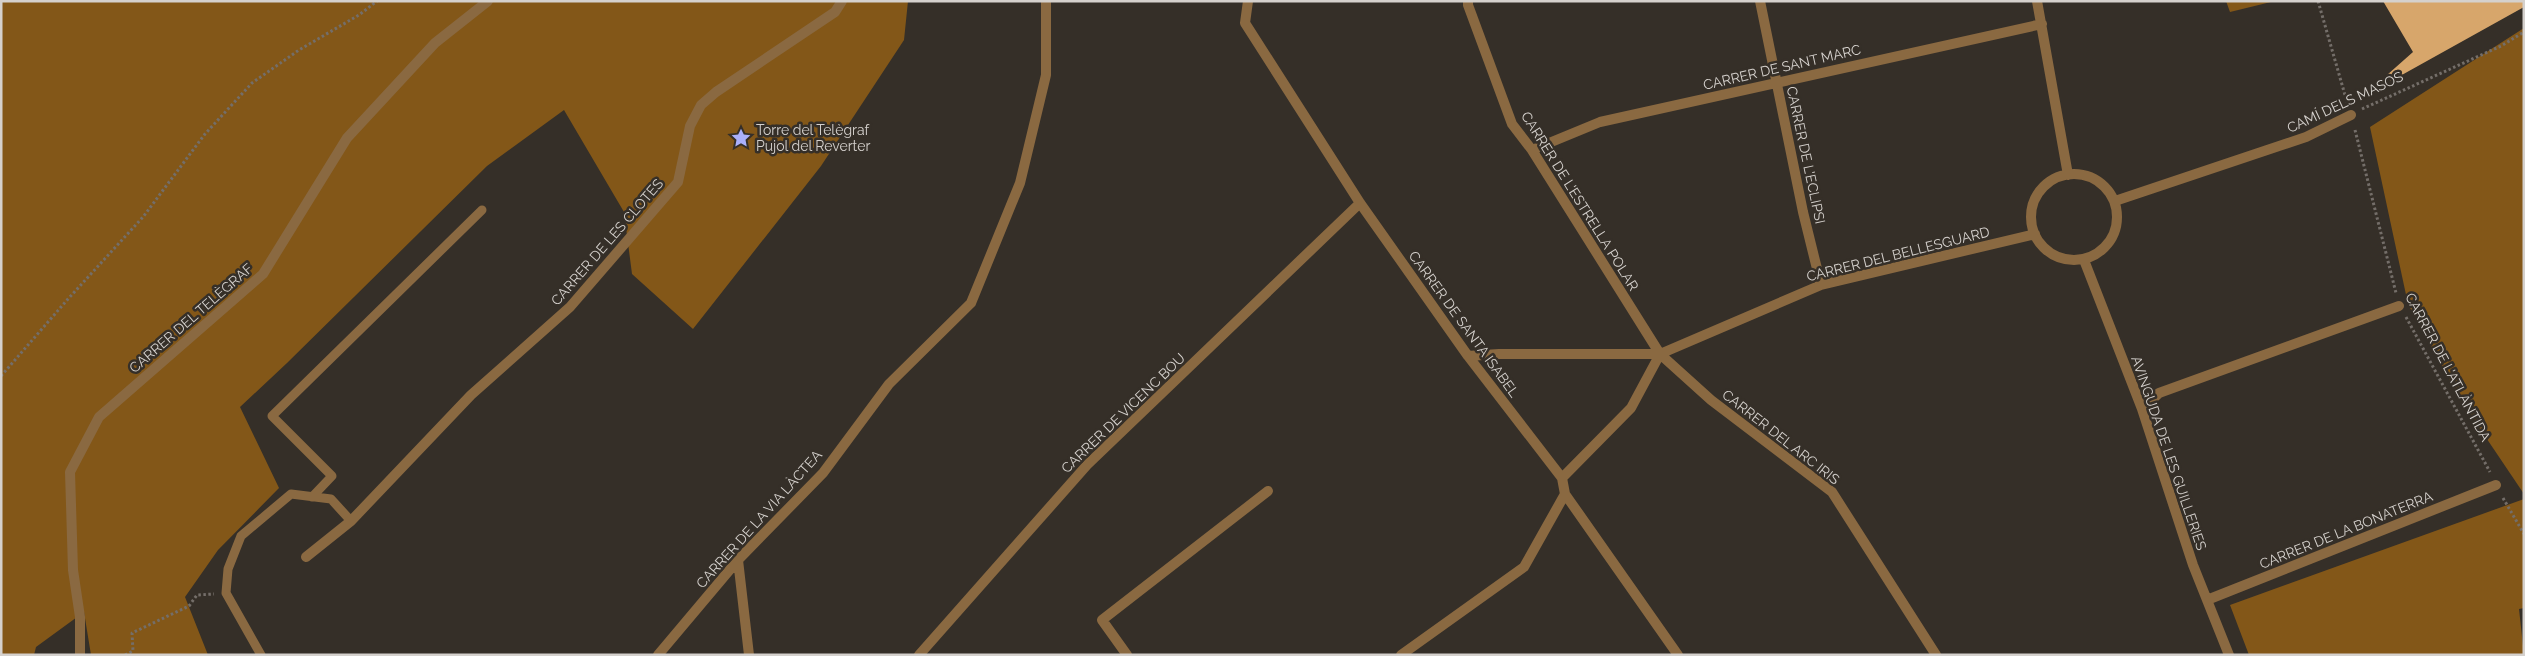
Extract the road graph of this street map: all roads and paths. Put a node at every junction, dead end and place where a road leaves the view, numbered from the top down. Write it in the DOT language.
graph roads {
  1 [pos="377,1"];
  2 [pos="488,1"];
  3 [pos="842,1"];
  4 [pos="1046,1"];
  5 [pos="1248,1"];
  6 [pos="1468,1"];
  7 [pos="1760,1"];
  8 [pos="2037,1"];
  9 [pos="2318,1"];
  10 [pos="2042,24"];
  11 [pos="2524,32"];
  12 [pos="1778,82"];
  13 [pos="2351,114"];
  14 [pos="1532,150"];
  15 [pos="2068,175"];
  16 [pos="2115,201"];
  17 [pos="1360,203"];
  18 [pos="482,210"];
  19 [pos="2035,234"];
  20 [pos="2084,260"];
  21 [pos="1821,285"];
  22 [pos="2399,306"];
  23 [pos="1660,354"];
  24 [pos="1468,356"];
  25 [pos="1,376"];
  26 [pos="2142,409"];
  27 [pos="1562,478"];
  28 [pos="2496,485"];
  29 [pos="1268,491"];
  30 [pos="1566,494"];
  31 [pos="312,497"];
  32 [pos="351,520"];
  33 [pos="2524,534"];
  34 [pos="306,557"];
  35 [pos="738,560"];
  36 [pos="226,593"];
  37 [pos="2207,600"];
  38 [pos="80,655"];
  39 [pos="124,655"];
  40 [pos="261,655"];
  41 [pos="658,655"];
  42 [pos="750,655"];
  43 [pos="919,655"];
  44 [pos="1127,655"];
  45 [pos="1401,655"];
  46 [pos="1678,655"];
  47 [pos="1936,655"];
  48 [pos="2229,655"];
  1 -- 25 [label="path"];
  2 -- 38 [label="street, CARRER DEL TELÈGRAF"];
  3 -- 32 [label="street, CARRER DE LES CLOTES"];
  4 -- 35 [label="street, CARRER DE LA VIA LÀCTEA"];
  5 -- 17 [label="street, CARRER DE SANTA ISABEL"];
  6 -- 14 [label="street, CARRER DE L'ESTRELLA POLAR"];
  7 -- 12 [label="street, CARRER DE L'ECLIPSI"];
  8 -- 10 [label="street"];
  9 -- 13 [label="path, CARRER DE L'ATLÀNTIDA"];
  10 -- 12 [label="street, CARRER DE SANT MARC"];
  10 -- 15 [label="street"];
  11 -- 13 [label="path, CAMÍ DELS MASOS"];
  12 -- 14 [label="street, CARRER DE SANT MARC"];
  12 -- 21 [label="street, CARRER DE L'ECLIPSI"];
  13 -- 16 [label="street, CAMÍ DELS MASOS"];
  13 -- 22 [label="path, CARRER DE L'ATLÀNTIDA"];
  14 -- 23 [label="street, CARRER DE L'ESTRELLA POLAR"];
  15 -- 16 [label="street"];
  15 -- 19 [label="street"];
  16 -- 20 [label="street"];
  17 -- 24 [label="street, CARRER DE SANTA ISABEL"];
  17 -- 43 [label="street, CARRER DE VICENC BOU"];
  18 -- 31 [label="lane"];
  19 -- 20 [label="street"];
  19 -- 21 [label="street, CARRER DEL BELLESGUARD"];
  20 -- 26 [label="street, AVINGUDA DE LES GUILLERIES"];
  21 -- 23 [label="street, CARRER DEL BELLESGUARD"];
  22 -- 26 [label="street"];
  22 -- 28 [label="path, CARRER DE L'ATLÀNTIDA"];
  23 -- 24 [label="street, CARRER DEL BELLESGUARD"];
  23 -- 27 [label="street"];
  23 -- 47 [label="street, CARRER DEL ARC IRIS"];
  24 -- 27 [label="street, CARRER DE SANTA ISABEL"];
  26 -- 37 [label="street, AVINGUDA DE LES GUILLERIES"];
  27 -- 30 [label="street, CARRER DE SANTA ISABEL"];
  28 -- 33 [label="path, CARRER DE L'ATLÀNTIDA"];
  28 -- 37 [label="street, CARRER DE LA BONATERRA"];
  29 -- 44 [label="street"];
  30 -- 45 [label="street"];
  30 -- 46 [label="street, CARRER DE SANTA ISABEL"];
  31 -- 32 [label="lane"];
  31 -- 36 [label="lane"];
  32 -- 34 [label="street, CARRER DE LES CLOTES"];
  35 -- 41 [label="street, CARRER DE LA VIA LÀCTEA"];
  35 -- 42 [label="street"];
  36 -- 39 [label="path"];
  36 -- 40 [label="lane"];
  37 -- 48 [label="street, AVINGUDA DE LES GUILLERIES"];
}
